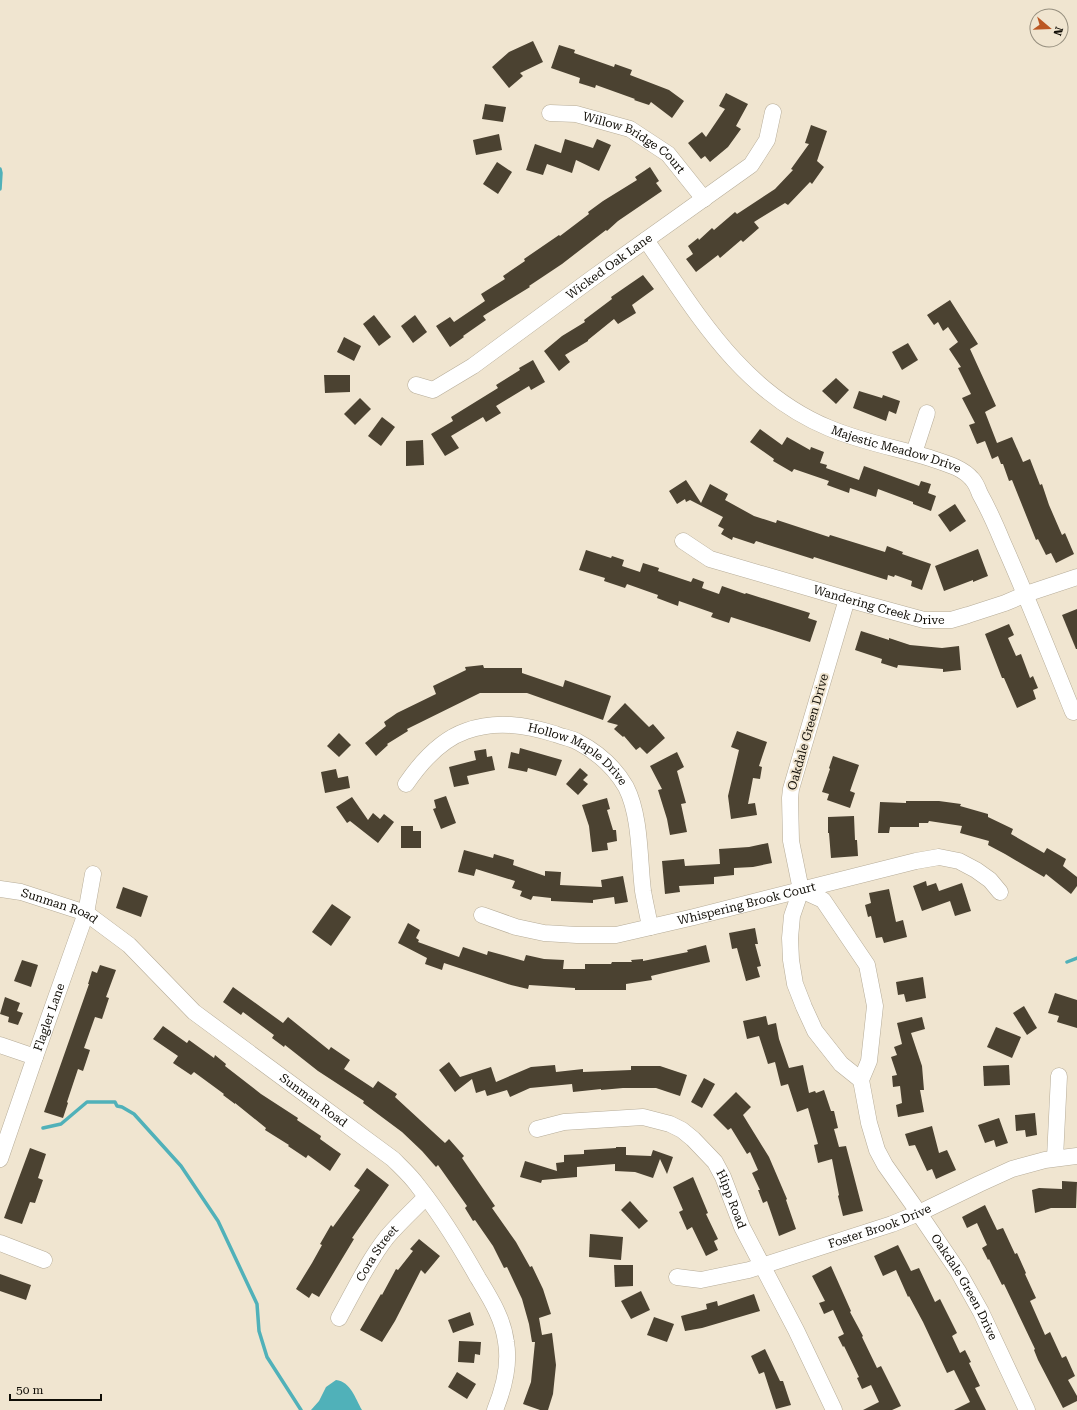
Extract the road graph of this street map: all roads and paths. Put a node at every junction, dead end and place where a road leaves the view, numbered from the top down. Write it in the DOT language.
graph roads {
  1 [pos="773,112"];
  2 [pos="550,113"];
  3 [pos="704,198"];
  4 [pos="646,240"];
  5 [pos="416,385"];
  6 [pos="928,413"];
  7 [pos="914,453"];
  8 [pos="683,541"];
  9 [pos="1077,577"];
  10 [pos="1026,594"];
  11 [pos="846,599"];
  12 [pos="1073,712"];
  13 [pos="406,784"];
  14 [pos="93,874"];
  15 [pos="0,889"];
  16 [pos="801,890"];
  17 [pos="1000,892"];
  18 [pos="86,913"];
  19 [pos="482,915"];
  20 [pos="650,927"];
  21 [pos="0,1045"];
  22 [pos="35,1057"];
  23 [pos="1059,1076"];
  24 [pos="861,1080"];
  25 [pos="536,1129"];
  26 [pos="1077,1156"];
  27 [pos="1055,1158"];
  28 [pos="0,1159"];
  29 [pos="426,1197"];
  30 [pos="919,1214"];
  31 [pos="0,1243"];
  32 [pos="44,1260"];
  33 [pos="763,1265"];
  34 [pos="677,1277"];
  35 [pos="339,1318"];
  36 [pos="495,1410"];
  37 [pos="834,1410"];
  38 [pos="1027,1410"];
  1 -- 3 [label="street, Wicked Oak Lane"];
  2 -- 3 [label="street, Willow Bridge Court"];
  3 -- 4 [label="street, Wicked Oak Lane"];
  4 -- 5 [label="street, Wicked Oak Lane"];
  4 -- 7 [label="street, Majestic Meadow Drive"];
  6 -- 7 [label="street"];
  7 -- 10 [label="street, Majestic Meadow Drive"];
  8 -- 11 [label="street, Wandering Creek Drive"];
  9 -- 10 [label="street, Wandering Creek Drive"];
  10 -- 11 [label="street, Wandering Creek Drive"];
  10 -- 12 [label="street, Majestic Meadow Drive"];
  11 -- 16 [label="street, Oakdale Green Drive"];
  13 -- 20 [label="street, Hollow Maple Drive"];
  14 -- 18 [label="street, Flagler Lane"];
  15 -- 18 [label="street, Sunman Road"];
  16 -- 17 [label="street, Whispering Brook Court"];
  16 -- 20 [label="street, Whispering Brook Court"];
  16 -- 24 [label="street"];
  16 -- 24 [label="street"];
  18 -- 22 [label="street, Flagler Lane"];
  18 -- 29 [label="street, Sunman Road"];
  19 -- 20 [label="street, Whispering Brook Court"];
  21 -- 22 [label="street"];
  22 -- 28 [label="street, Flagler Lane"];
  23 -- 27 [label="street"];
  24 -- 30 [label="street, Oakdale Green Drive"];
  25 -- 33 [label="street, Hipp Road"];
  26 -- 27 [label="street, Foster Brook Drive"];
  27 -- 30 [label="street, Foster Brook Drive"];
  29 -- 35 [label="street, Cora Street"];
  29 -- 36 [label="street, Sunman Road"];
  30 -- 33 [label="street, Foster Brook Drive"];
  30 -- 38 [label="street, Oakdale Green Drive"];
  31 -- 32 [label="street"];
  33 -- 34 [label="street, Foster Brook Drive"];
  33 -- 37 [label="street, Hipp Road"];
}
